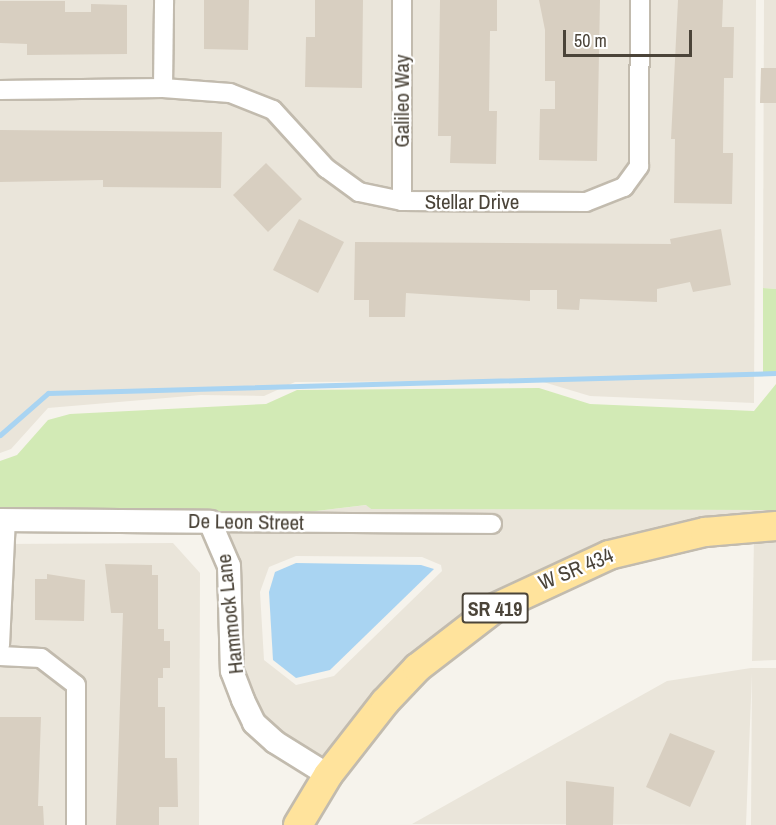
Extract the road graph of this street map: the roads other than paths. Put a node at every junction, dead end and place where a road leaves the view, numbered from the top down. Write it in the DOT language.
graph roads {
  1 [pos="164,0"];
  2 [pos="402,0"];
  3 [pos="640,0"];
  4 [pos="163,88"];
  5 [pos="0,90"];
  6 [pos="402,201"];
  7 [pos="3,520"];
  8 [pos="210,522"];
  9 [pos="492,524"];
  10 [pos="776,526"];
  11 [pos="1,591"];
  12 [pos="0,645"];
  13 [pos="0,656"];
  14 [pos="328,774"];
  15 [pos="76,825"];
  16 [pos="298,825"];
  1 -- 4 [label="street"];
  2 -- 6 [label="street, Galileo Way"];
  3 -- 6 [label="street, Stellar Drive"];
  4 -- 5 [label="street, Stellar Drive"];
  4 -- 6 [label="street, Stellar Drive"];
  7 -- 8 [label="street, De Leon Street"];
  7 -- 11 [label="street"];
  8 -- 9 [label="street, De Leon Street"];
  8 -- 14 [label="street, Hammock Lane"];
  10 -- 14 [label="main road, W SR 434 / SR 419"];
  11 -- 12 [label="street"];
  13 -- 15 [label="street"];
  14 -- 16 [label="main road, W SR 434 / SR 419"];
}
